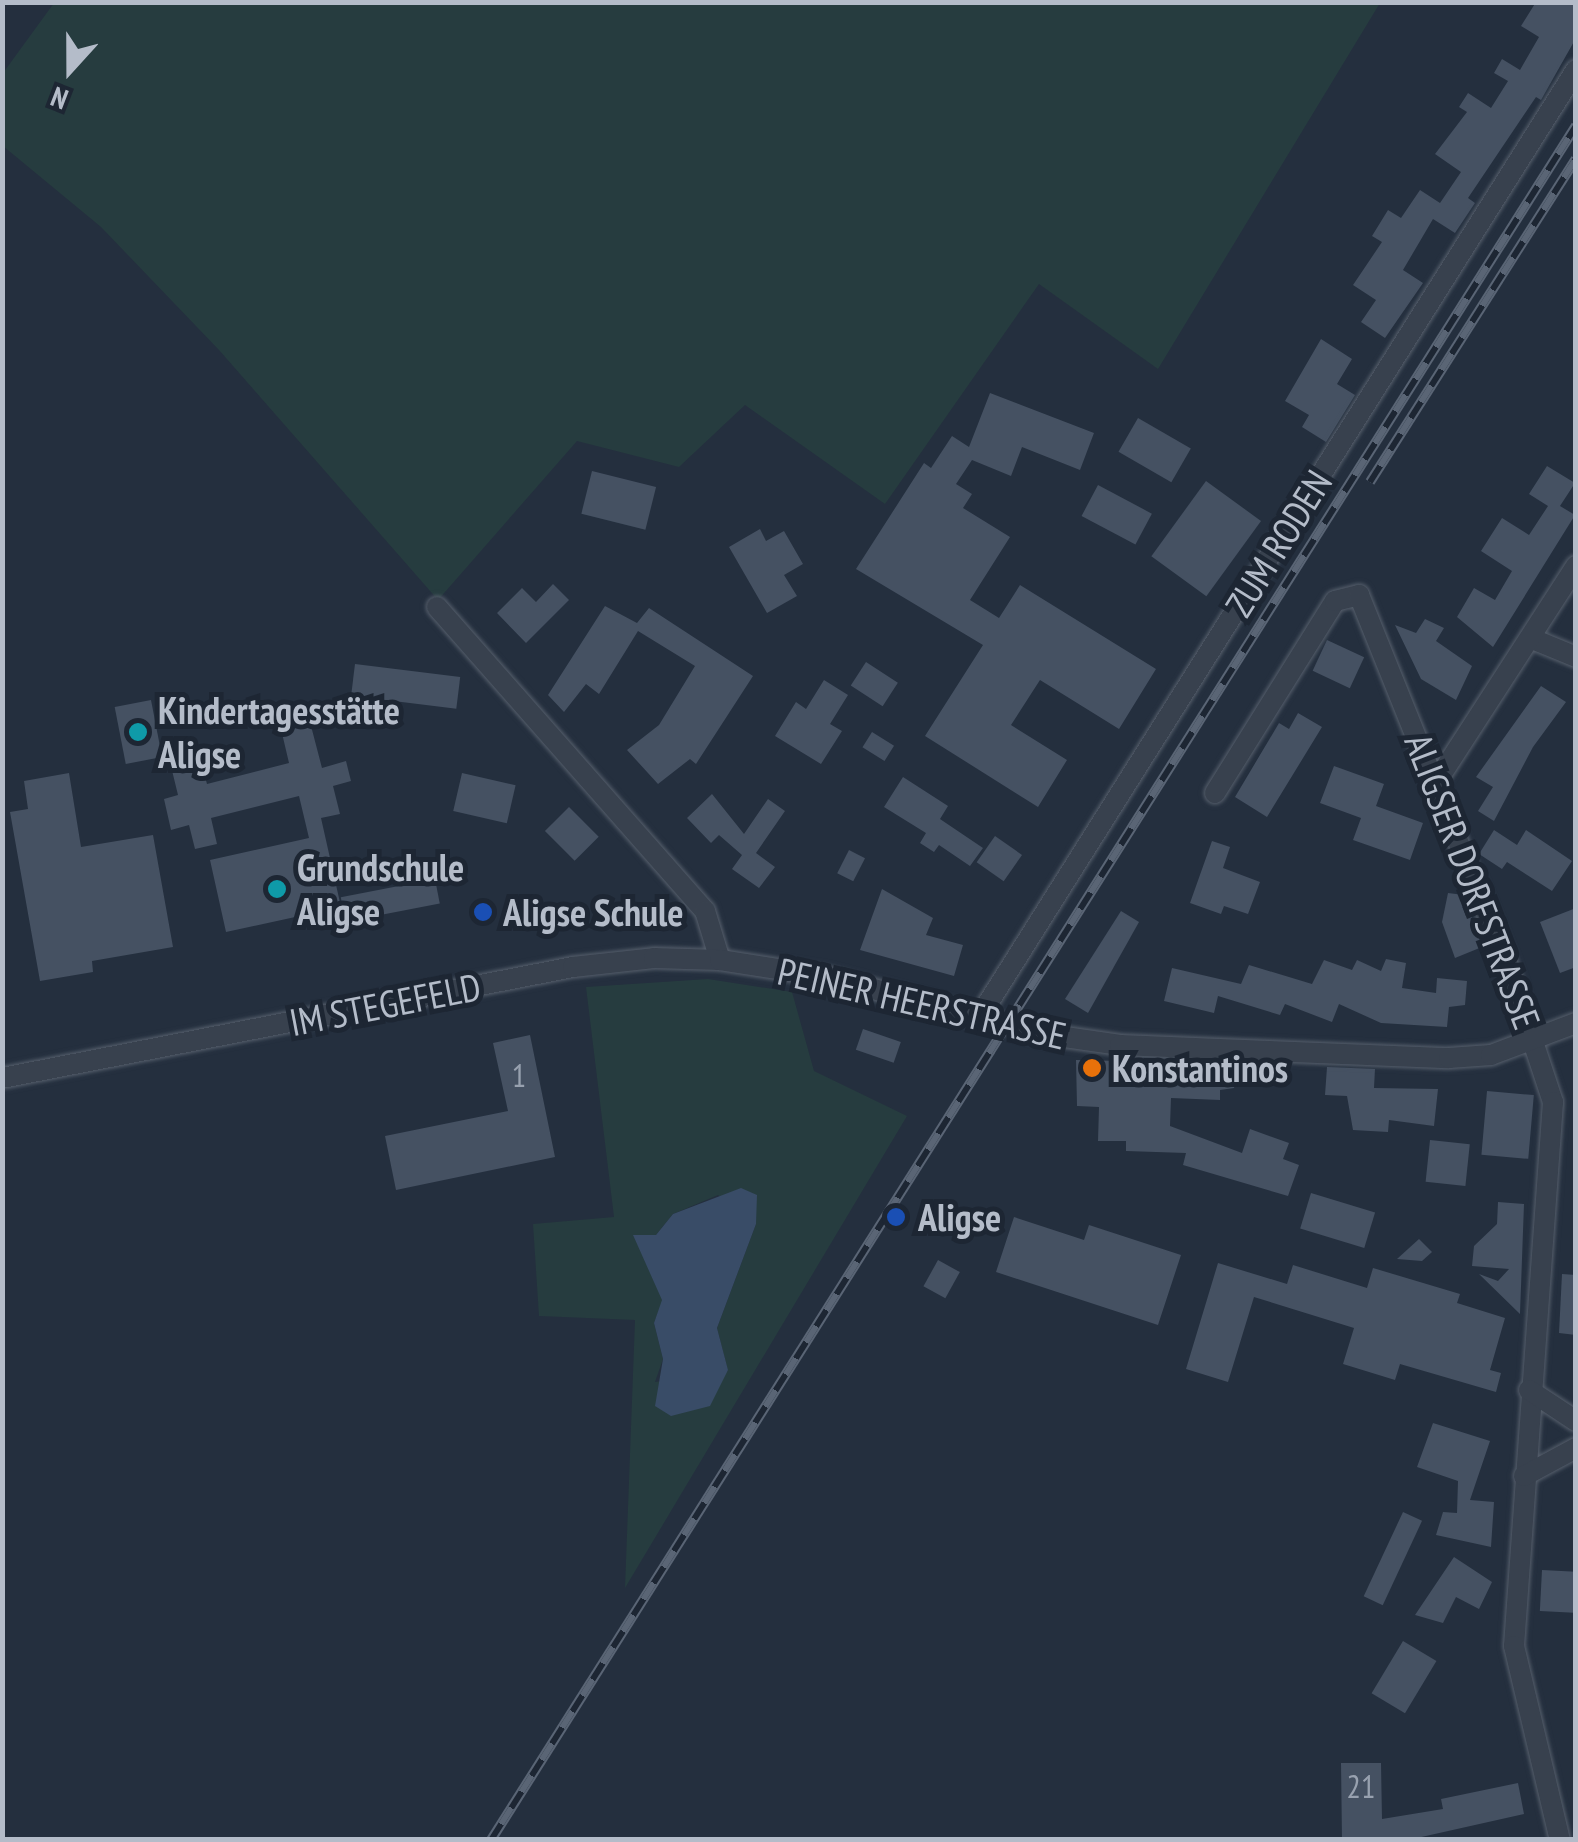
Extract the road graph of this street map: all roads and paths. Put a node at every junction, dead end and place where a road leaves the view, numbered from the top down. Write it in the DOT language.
graph roads {
  1 [pos="1576,70"];
  2 [pos="1576,566"];
  3 [pos="437,607"];
  4 [pos="1530,638"];
  5 [pos="1576,657"];
  6 [pos="1435,784"];
  7 [pos="1214,793"];
  8 [pos="720,960"];
  9 [pos="980,1016"];
  10 [pos="1576,1023"];
  11 [pos="1534,1042"];
  12 [pos="2,1078"];
  13 [pos="1529,1390"];
  14 [pos="1576,1421"];
  15 [pos="1576,1448"];
  16 [pos="1524,1476"];
  17 [pos="1560,1840"];
  1 -- 9 [label="street, ZUM RODEN"];
  2 -- 4 [label="street"];
  3 -- 8 [label="street"];
  4 -- 5 [label="street"];
  4 -- 6 [label="street"];
  6 -- 7 [label="street, ALIGSER DORFSTRASSE"];
  6 -- 11 [label="street, ALIGSER DORFSTRASSE"];
  8 -- 9 [label="street, PEINER HEERSTRASSE"];
  8 -- 12 [label="street, IM STEGEFELD"];
  9 -- 11 [label="street, PEINER HEERSTRASSE"];
  10 -- 11 [label="street, PEINER HEERSTRASSE"];
  11 -- 13 [label="street, ALIGSER DORFSTRASSE"];
  13 -- 14 [label="street"];
  13 -- 16 [label="street, ALIGSER DORFSTRASSE"];
  15 -- 16 [label="street"];
  16 -- 17 [label="street, ALIGSER DORFSTRASSE"];
}
